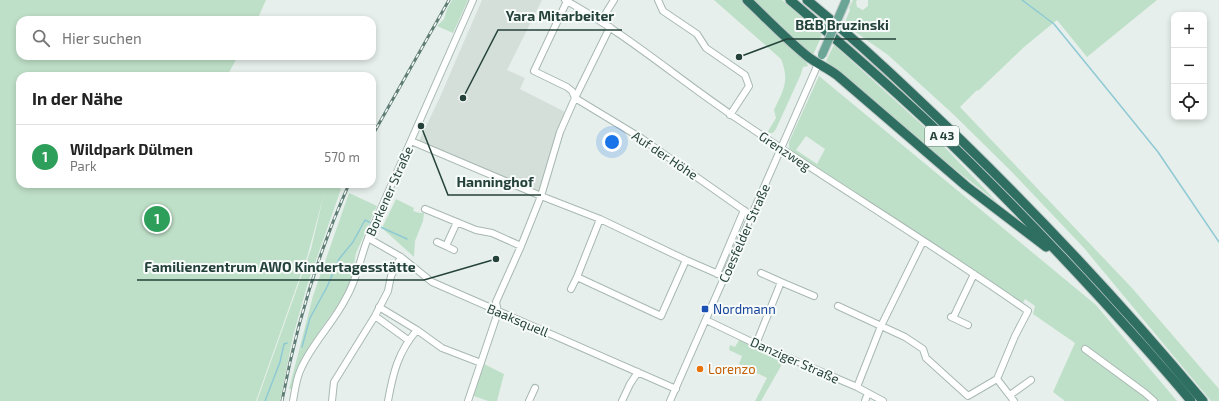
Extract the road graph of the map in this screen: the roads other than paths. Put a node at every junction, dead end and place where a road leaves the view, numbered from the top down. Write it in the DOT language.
graph roads {
  1 [pos="473,0"];
  2 [pos="614,0"];
  3 [pos="658,0"];
  4 [pos="747,0"];
  5 [pos="790,0"];
  6 [pos="808,0"];
  7 [pos="846,0"];
  8 [pos="566,1"];
  9 [pos="600,21"];
  10 [pos="610,27"];
  11 [pos="822,55"];
  12 [pos="818,64"];
  13 [pos="574,98"];
  14 [pos="730,115"];
  15 [pos="411,141"];
  16 [pos="780,148"];
  17 [pos="541,196"];
  18 [pos="425,209"];
  19 [pos="744,210"];
  20 [pos="752,216"];
  21 [pos="600,219"];
  22 [pos="457,222"];
  23 [pos="368,238"];
  24 [pos="923,241"];
  25 [pos="437,242"];
  26 [pos="446,246"];
  27 [pos="521,246"];
  28 [pos="454,250"];
  29 [pos="401,257"];
  30 [pos="686,260"];
  31 [pos="717,274"];
  32 [pos="761,274"];
  33 [pos="974,274"];
  34 [pos="577,277"];
  35 [pos="725,277"];
  36 [pos="781,282"];
  37 [pos="1085,282"];
  38 [pos="571,289"];
  39 [pos="814,296"];
  40 [pos="838,306"];
  41 [pos="379,307"];
  42 [pos="498,312"];
  43 [pos="375,316"];
  44 [pos="706,320"];
  45 [pos="968,325"];
  46 [pos="881,326"];
  47 [pos="417,330"];
  48 [pos="408,340"];
  49 [pos="756,344"];
  50 [pos="1085,349"];
  51 [pos="481,363"];
  52 [pos="638,372"];
  53 [pos="997,379"];
  54 [pos="1031,380"];
  55 [pos="857,387"];
  56 [pos="536,388"];
  57 [pos="676,389"];
  58 [pos="868,393"];
  59 [pos="1010,395"];
  60 [pos="967,398"];
  61 [pos="293,401"];
  62 [pos="332,401"];
  63 [pos="388,401"];
  64 [pos="468,401"];
  65 [pos="529,401"];
  66 [pos="622,401"];
  67 [pos="670,401"];
  68 [pos="865,401"];
  69 [pos="883,401"];
  70 [pos="1014,401"];
  71 [pos="1154,401"];
  72 [pos="1191,401"];
  73 [pos="1203,401"];
  1 -- 15 [label="street, Borkener Straße"];
  2 -- 9 [label="street"];
  3 -- 14 [label="street"];
  4 -- 12 [label="highway"];
  5 -- 37 [label="highway, A 43"];
  6 -- 73 [label="highway, A 43"];
  7 -- 11 [label="main road, bridge"];
  8 -- 9 [label="street, Grenzweg"];
  8 -- 13 [label="street, Auf der Höhe"];
  9 -- 10 [label="street, Grenzweg"];
  10 -- 13 [label="street"];
  10 -- 14 [label="street, Grenzweg"];
  12 -- 16 [label="street, Coesfelder Straße"];
  12 -- 37 [label="highway"];
  13 -- 17 [label="street"];
  13 -- 19 [label="street, Auf der Höhe"];
  14 -- 16 [label="street, Grenzweg"];
  15 -- 17 [label="street"];
  15 -- 23 [label="street, Borkener Straße"];
  16 -- 20 [label="street, Coesfelder Straße"];
  16 -- 24 [label="street, Grenzweg"];
  17 -- 21 [label="street"];
  17 -- 27 [label="street"];
  18 -- 22 [label="street"];
  19 -- 20 [label="street, Auf der Höhe"];
  19 -- 31 [label="street, Coesfelder Straße"];
  20 -- 35 [label="street, Coesfelder Straße"];
  21 -- 30 [label="street"];
  21 -- 34 [label="street"];
  22 -- 26 [label="street"];
  22 -- 27 [label="street"];
  23 -- 29 [label="street, Baaksquell"];
  23 -- 61 [label="street, Borkener Straße"];
  24 -- 33 [label="street, Grenzweg"];
  24 -- 46 [label="street"];
  25 -- 26 [label="street"];
  26 -- 28 [label="street"];
  27 -- 42 [label="street"];
  29 -- 41 [label="street"];
  29 -- 42 [label="street, Baaksquell"];
  30 -- 31 [label="street"];
  30 -- 34 [label="street"];
  31 -- 35 [label="street"];
  32 -- 36 [label="street"];
  33 -- 45 [label="street"];
  33 -- 53 [label="street, Grenzweg"];
  34 -- 38 [label="street"];
  35 -- 44 [label="street, Coesfelder Straße"];
  36 -- 39 [label="street"];
  36 -- 49 [label="street"];
  37 -- 72 [label="highway, A 43"];
  40 -- 46 [label="street"];
  41 -- 43 [label="street"];
  41 -- 47 [label="street"];
  42 -- 51 [label="street"];
  42 -- 52 [label="street, Baaksquell"];
  43 -- 48 [label="street"];
  43 -- 62 [label="street"];
  44 -- 49 [label="street, Danziger Straße"];
  44 -- 57 [label="street, Coesfelder Straße"];
  46 -- 55 [label="street"];
  46 -- 60 [label="street"];
  47 -- 48 [label="street"];
  47 -- 51 [label="street"];
  48 -- 63 [label="street"];
  49 -- 55 [label="street, Danziger Straße"];
  50 -- 71 [label="street"];
  51 -- 64 [label="street"];
  52 -- 57 [label="street, Baaksquell"];
  52 -- 66 [label="street"];
  53 -- 59 [label="street"];
  53 -- 60 [label="street"];
  54 -- 59 [label="street"];
  55 -- 58 [label="street, Danziger Straße"];
  56 -- 65 [label="street"];
  57 -- 67 [label="street, Coesfelder Straße"];
  58 -- 68 [label="street"];
  58 -- 69 [label="street, Danziger Straße"];
  59 -- 70 [label="street"];
}
